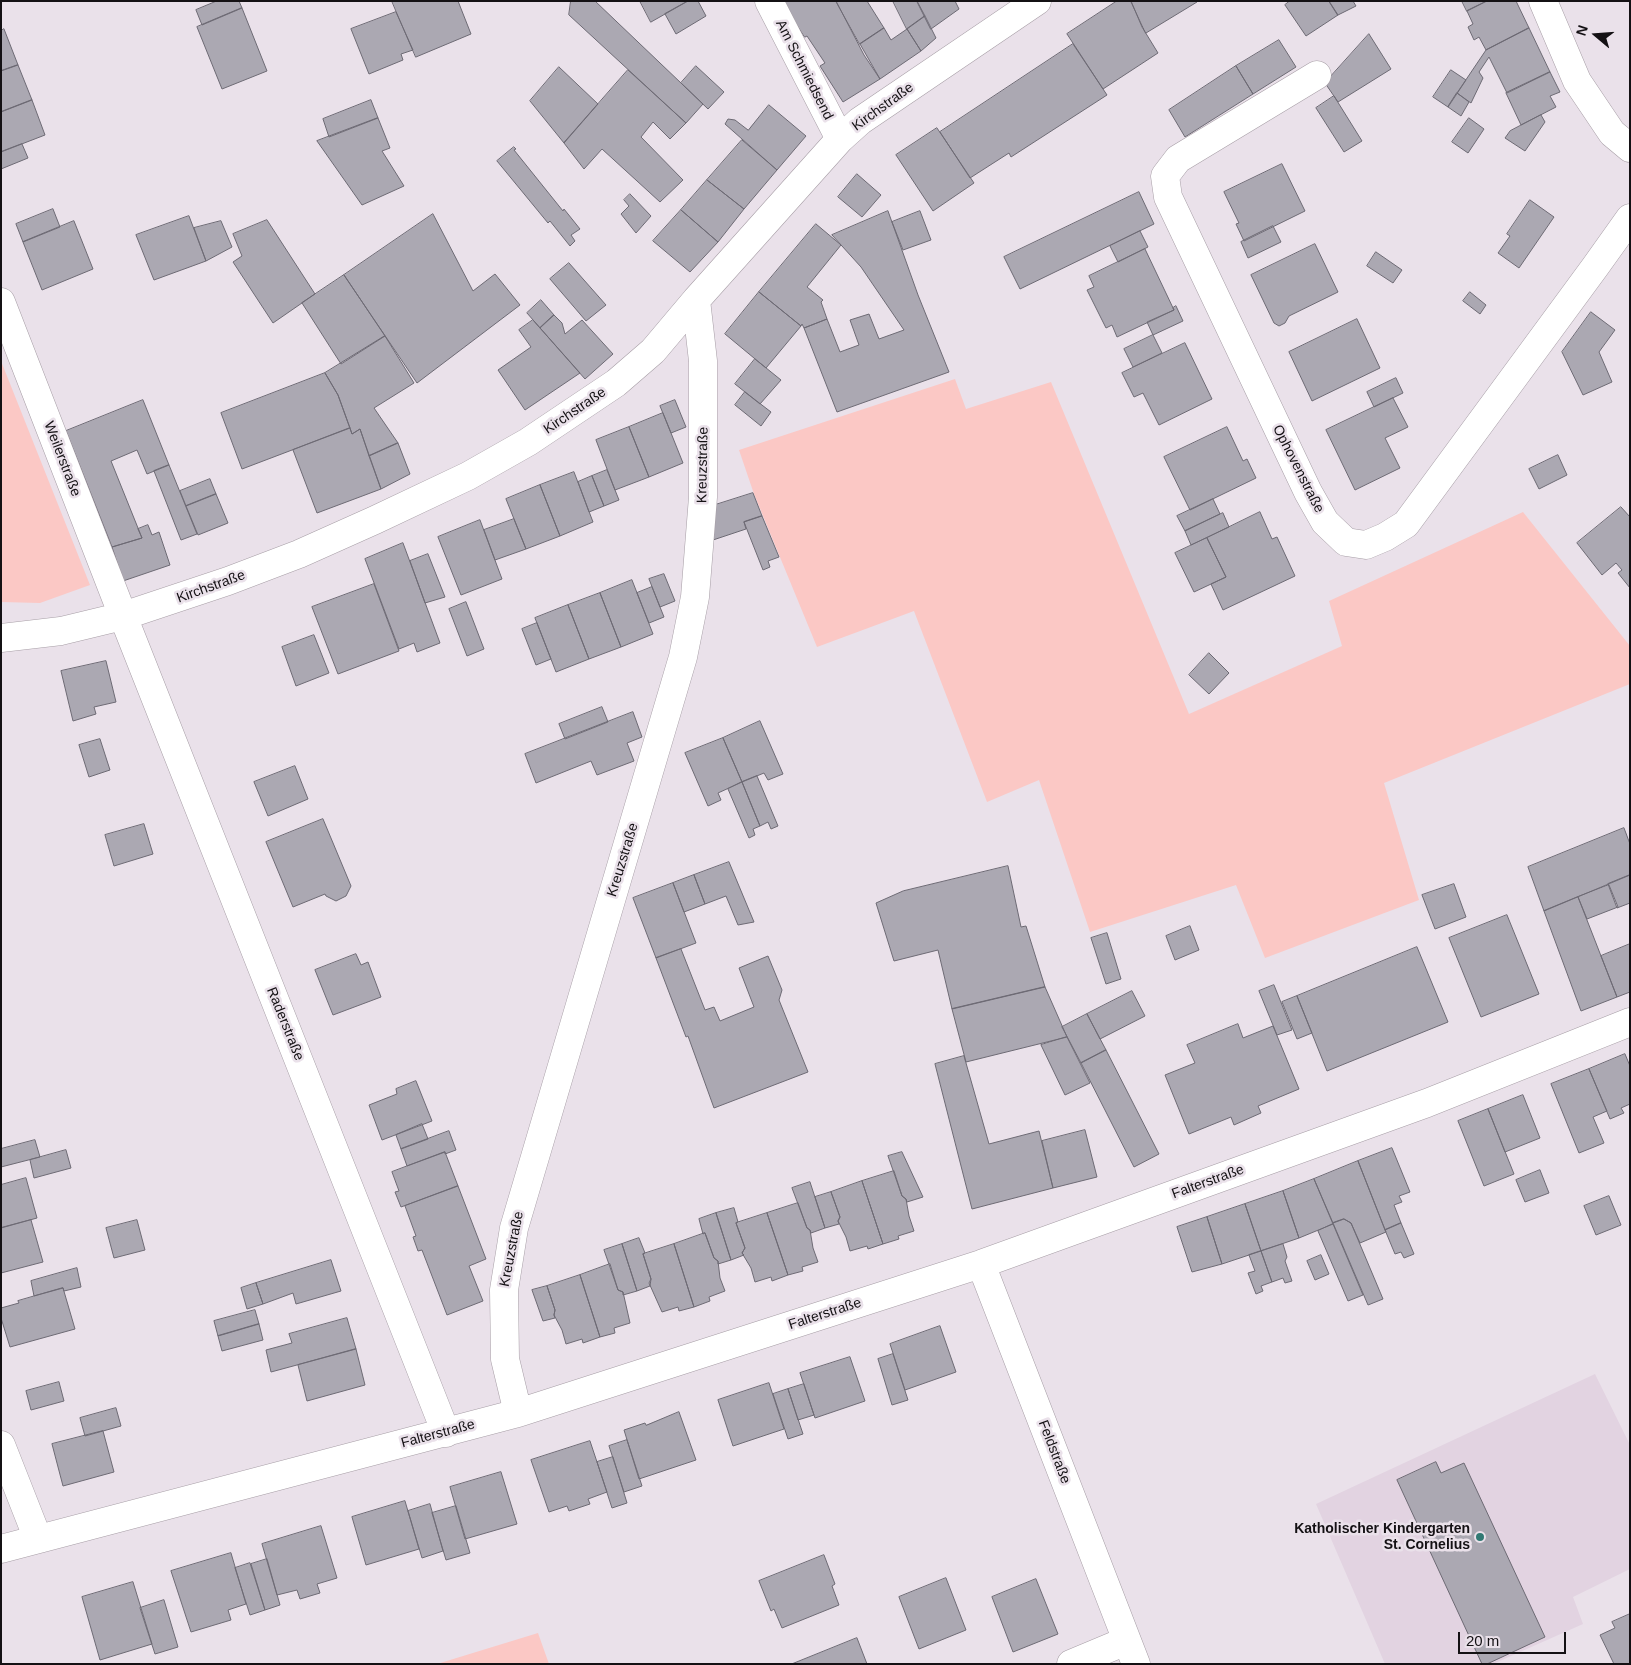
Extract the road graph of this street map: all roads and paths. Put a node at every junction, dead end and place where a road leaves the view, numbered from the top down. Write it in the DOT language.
graph roads {
  1 [pos="769,1"];
  2 [pos="1037,1"];
  3 [pos="1543,1"];
  4 [pos="1317,75"];
  5 [pos="840,139"];
  6 [pos="1630,148"];
  7 [pos="1630,218"];
  8 [pos="696,300"];
  9 [pos="1,302"];
  10 [pos="123,616"];
  11 [pos="1,638"];
  12 [pos="1630,1022"];
  13 [pos="981,1264"];
  14 [pos="518,1412"];
  15 [pos="446,1433"];
  16 [pos="1,1445"];
  17 [pos="38,1539"];
  18 [pos="1,1549"];
  19 [pos="1131,1652"];
  20 [pos="1071,1664"];
  1 -- 5 [label="street, Am Schmiedsend"];
  2 -- 5 [label="street, Kirchstraße"];
  3 -- 6 [label="street"];
  4 -- 7 [label="street, Ophovenstraße"];
  5 -- 8 [label="street, Kirchstraße"];
  8 -- 10 [label="street, Kirchstraße"];
  8 -- 14 [label="street, Kreuzstraße"];
  9 -- 10 [label="street, Weilerstraße"];
  10 -- 11 [label="street, Kirchstraße"];
  10 -- 15 [label="street, Raderstraße"];
  12 -- 13 [label="street, Falterstraße"];
  13 -- 14 [label="street, Falterstraße"];
  13 -- 19 [label="street, Feldstraße"];
  14 -- 15 [label="street, Falterstraße"];
  15 -- 17 [label="street, Falterstraße"];
  16 -- 17 [label="street"];
  17 -- 18 [label="street, Falterstraße"];
  19 -- 20 [label="street, Feldstraße"];
}
